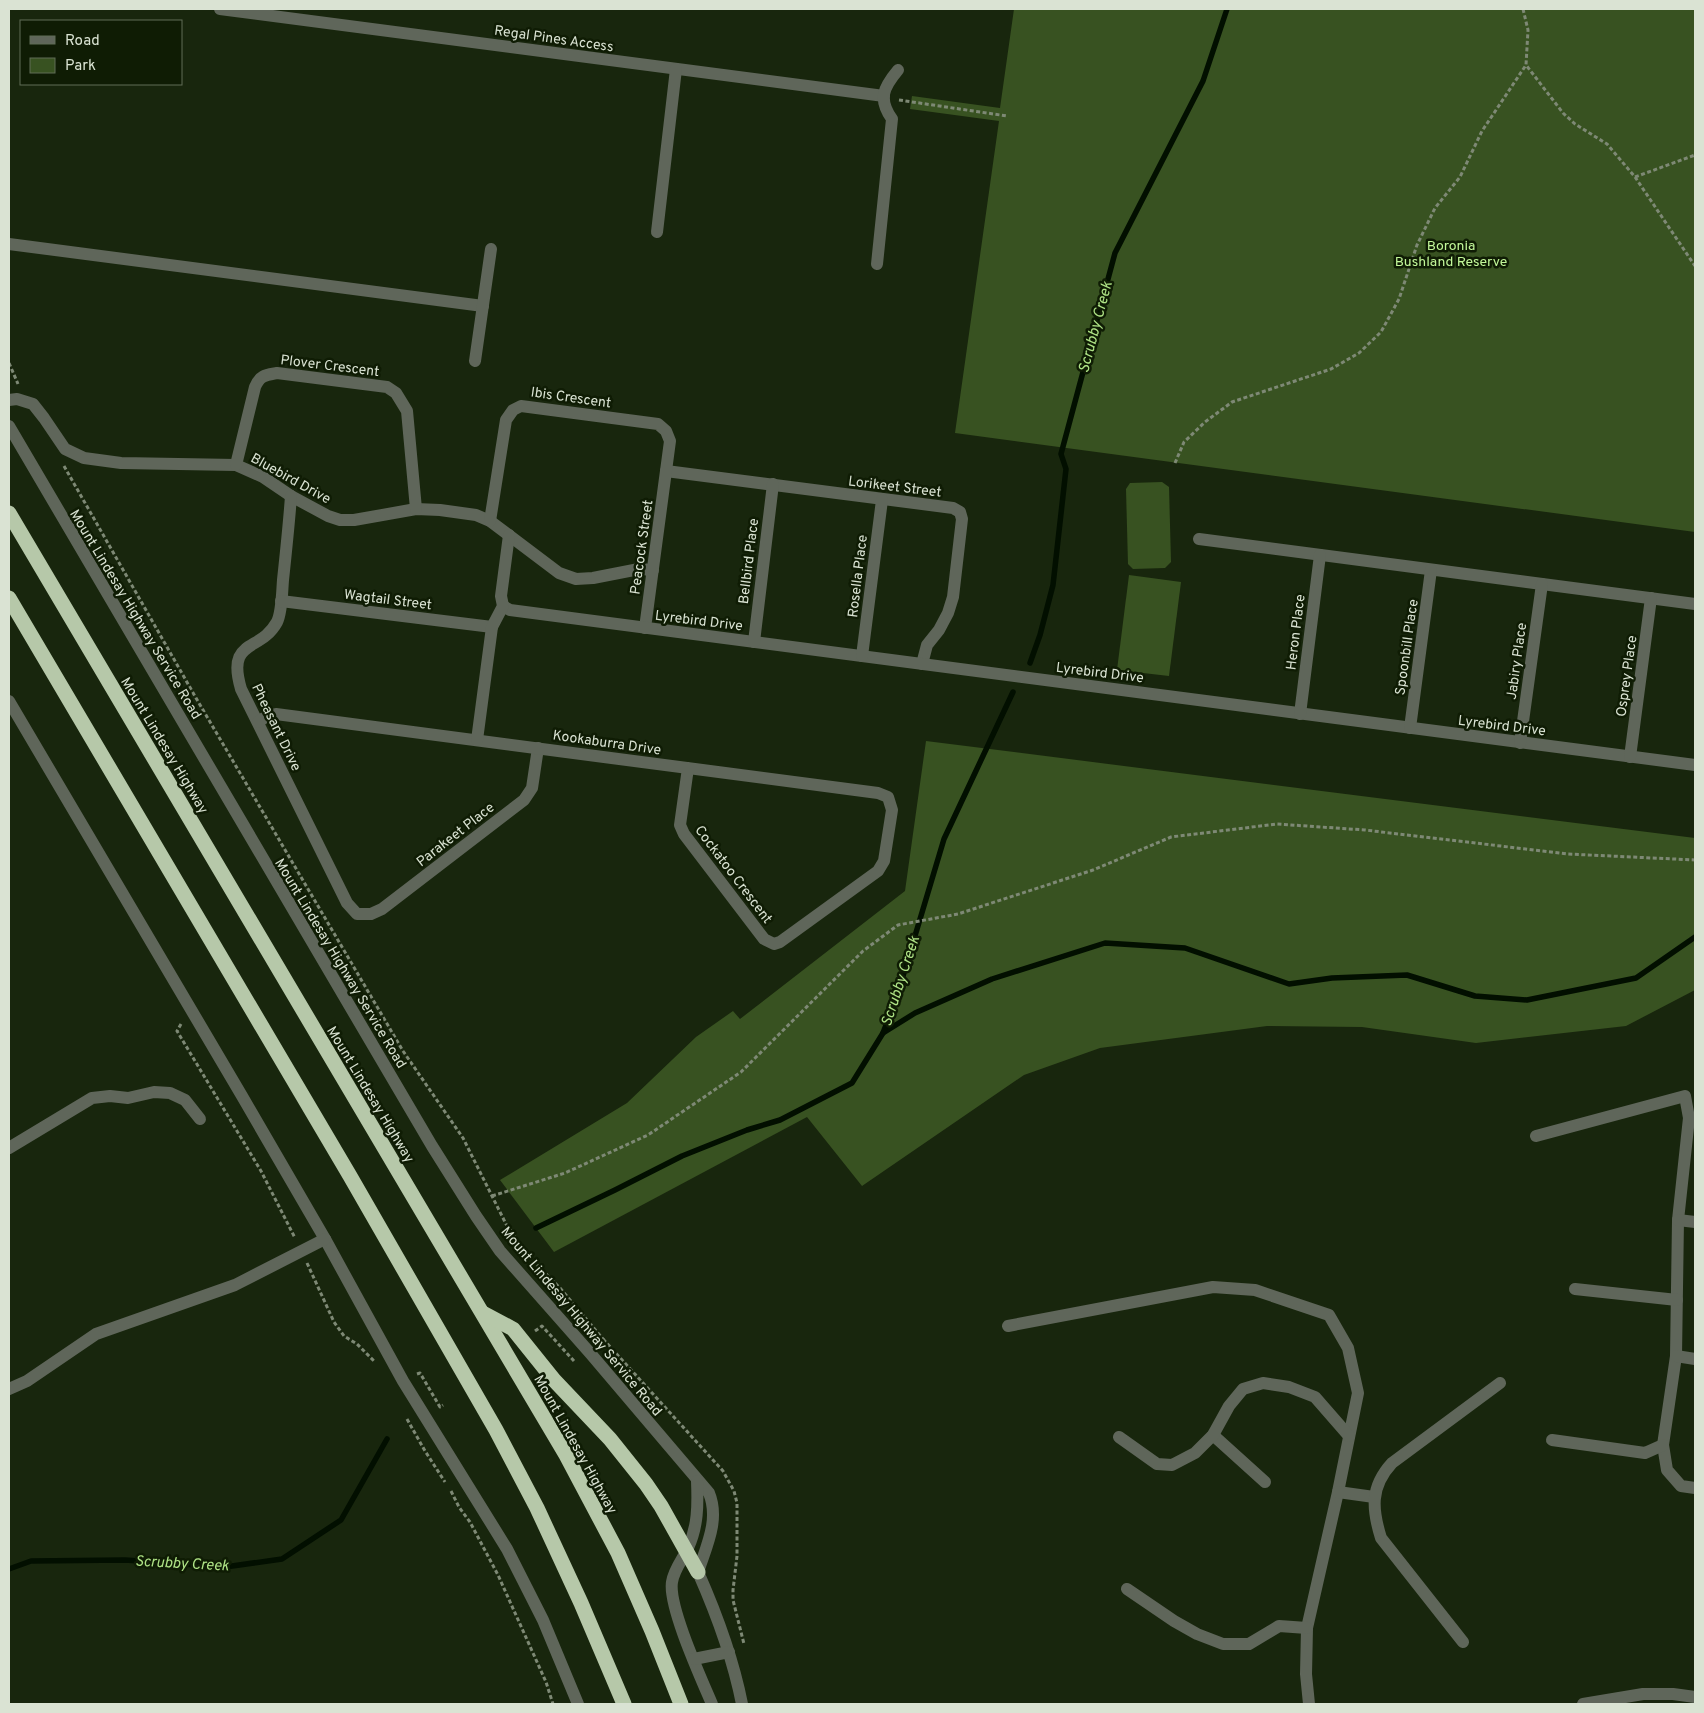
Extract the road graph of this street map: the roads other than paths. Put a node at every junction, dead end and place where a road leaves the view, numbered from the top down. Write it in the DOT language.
graph roads {
  1 [pos="220,9"];
  2 [pos="676,69"];
  3 [pos="898,70"];
  4 [pos="884,96"];
  5 [pos="657,232"];
  6 [pos="9,244"];
  7 [pos="491,249"];
  8 [pos="876,264"];
  9 [pos="483,306"];
  10 [pos="475,361"];
  11 [pos="9,400"];
  12 [pos="9,426"];
  13 [pos="236,465"];
  14 [pos="666,470"];
  15 [pos="773,484"];
  16 [pos="291,496"];
  17 [pos="882,500"];
  18 [pos="416,509"];
  19 [pos="9,512"];
  20 [pos="490,521"];
  21 [pos="509,535"];
  22 [pos="1199,539"];
  23 [pos="1320,555"];
  24 [pos="653,570"];
  25 [pos="1431,570"];
  26 [pos="1542,584"];
  27 [pos="9,598"];
  28 [pos="1652,598"];
  29 [pos="281,601"];
  30 [pos="1695,604"];
  31 [pos="503,606"];
  32 [pos="492,627"];
  33 [pos="645,628"];
  34 [pos="754,642"];
  35 [pos="862,656"];
  36 [pos="922,664"];
  37 [pos="9,701"];
  38 [pos="1300,714"];
  39 [pos="258,722"];
  40 [pos="1410,728"];
  41 [pos="477,740"];
  42 [pos="1520,742"];
  43 [pos="538,748"];
  44 [pos="1630,757"];
  45 [pos="1695,766"];
  46 [pos="688,768"];
  47 [pos="884,861"];
  48 [pos="357,914"];
  49 [pos="1690,1095"];
  50 [pos="200,1119"];
  51 [pos="1536,1136"];
  52 [pos="9,1148"];
  53 [pos="1678,1220"];
  54 [pos="1695,1222"];
  55 [pos="325,1239"];
  56 [pos="1575,1289"];
  57 [pos="1677,1300"];
  58 [pos="482,1313"];
  59 [pos="1008,1326"];
  60 [pos="1676,1356"];
  61 [pos="1695,1359"];
  62 [pos="1500,1383"];
  63 [pos="9,1389"];
  64 [pos="1213,1436"];
  65 [pos="1349,1436"];
  66 [pos="1119,1437"];
  67 [pos="1552,1440"];
  68 [pos="1663,1445"];
  69 [pos="697,1481"];
  70 [pos="1265,1482"];
  71 [pos="1695,1488"];
  72 [pos="1338,1492"];
  73 [pos="1374,1497"];
  74 [pos="687,1550"];
  75 [pos="698,1572"];
  76 [pos="1127,1589"];
  77 [pos="1307,1628"];
  78 [pos="1463,1642"];
  79 [pos="729,1652"];
  80 [pos="694,1659"];
  81 [pos="1695,1697"];
  82 [pos="578,1704"];
  83 [pos="624,1704"];
  84 [pos="681,1704"];
  85 [pos="712,1704"];
  86 [pos="742,1704"];
  87 [pos="1309,1704"];
  88 [pos="1583,1704"];
  1 -- 2 [label="street, Regal Pines Access"];
  2 -- 4 [label="street, Regal Pines Access"];
  2 -- 5 [label="street"];
  3 -- 4 [label="street"];
  4 -- 8 [label="street"];
  6 -- 9 [label="street"];
  7 -- 9 [label="street"];
  9 -- 10 [label="street"];
  11 -- 13 [label="street, Bluebird Drive"];
  12 -- 69 [label="street, Mount Lindesay Highway Service Road"];
  13 -- 16 [label="street, Bluebird Drive"];
  13 -- 18 [label="street, Plover Crescent"];
  14 -- 15 [label="street, Lorikeet Street"];
  14 -- 20 [label="street, Ibis Crescent"];
  14 -- 24 [label="street, Peacock Street"];
  15 -- 17 [label="street, Lorikeet Street"];
  15 -- 34 [label="street, Bellbird Place"];
  16 -- 18 [label="street, Bluebird Drive"];
  16 -- 29 [label="street, Pheasant Drive"];
  17 -- 35 [label="street, Rosella Place"];
  17 -- 36 [label="street, Lorikeet Street"];
  18 -- 20 [label="street, Bluebird Drive"];
  19 -- 58 [label="highway, Mount Lindesay Highway"];
  20 -- 21 [label="street, Bluebird Drive"];
  21 -- 24 [label="street, Bluebird Drive"];
  21 -- 31 [label="street"];
  22 -- 23 [label="street"];
  23 -- 25 [label="street"];
  23 -- 38 [label="street, Heron Place"];
  24 -- 33 [label="street, Peacock Street"];
  25 -- 26 [label="street"];
  25 -- 40 [label="street, Spoonbill Place"];
  26 -- 28 [label="street"];
  26 -- 42 [label="street, Jabiry Place"];
  27 -- 83 [label="highway"];
  28 -- 30 [label="street"];
  28 -- 44 [label="street, Osprey Place"];
  29 -- 32 [label="street, Wagtail Street"];
  29 -- 39 [label="street, Pheasant Drive"];
  31 -- 32 [label="street"];
  31 -- 33 [label="street, Lyrebird Drive"];
  32 -- 41 [label="street"];
  33 -- 34 [label="street, Lyrebird Drive"];
  34 -- 35 [label="street, Lyrebird Drive"];
  35 -- 36 [label="street, Lyrebird Drive"];
  36 -- 38 [label="street, Lyrebird Drive"];
  37 -- 55 [label="street"];
  38 -- 40 [label="street, Lyrebird Drive"];
  39 -- 41 [label="street, Kookaburra Drive"];
  39 -- 48 [label="street, Pheasant Drive"];
  40 -- 42 [label="street, Lyrebird Drive"];
  41 -- 43 [label="street, Kookaburra Drive"];
  42 -- 44 [label="street, Lyrebird Drive"];
  43 -- 46 [label="street, Kookaburra Drive"];
  43 -- 48 [label="street, Parakeet Place"];
  44 -- 45 [label="street, Lyrebird Drive"];
  46 -- 47 [label="street, Kookaburra Drive"];
  46 -- 47 [label="street, Cockatoo Crescent"];
  49 -- 51 [label="street"];
  49 -- 53 [label="street"];
  50 -- 52 [label="street"];
  53 -- 54 [label="street"];
  53 -- 57 [label="street"];
  55 -- 63 [label="street"];
  55 -- 82 [label="street"];
  56 -- 57 [label="street"];
  57 -- 60 [label="street"];
  58 -- 74 [label="highway"];
  58 -- 84 [label="highway, Mount Lindesay Highway"];
  59 -- 65 [label="street"];
  60 -- 61 [label="street"];
  60 -- 68 [label="street"];
  62 -- 73 [label="street"];
  64 -- 65 [label="street"];
  64 -- 66 [label="street"];
  64 -- 70 [label="street"];
  65 -- 72 [label="street"];
  67 -- 68 [label="street"];
  68 -- 71 [label="street"];
  69 -- 74 [label="street"];
  69 -- 75 [label="street, Mount Lindesay Highway Service Road"];
  72 -- 73 [label="street"];
  72 -- 77 [label="street"];
  73 -- 78 [label="street"];
  74 -- 75 [label="highway"];
  74 -- 80 [label="street"];
  75 -- 79 [label="street"];
  76 -- 77 [label="street"];
  77 -- 87 [label="street"];
  79 -- 80 [label="street"];
  79 -- 86 [label="street"];
  80 -- 85 [label="street"];
  81 -- 88 [label="street"];
}
